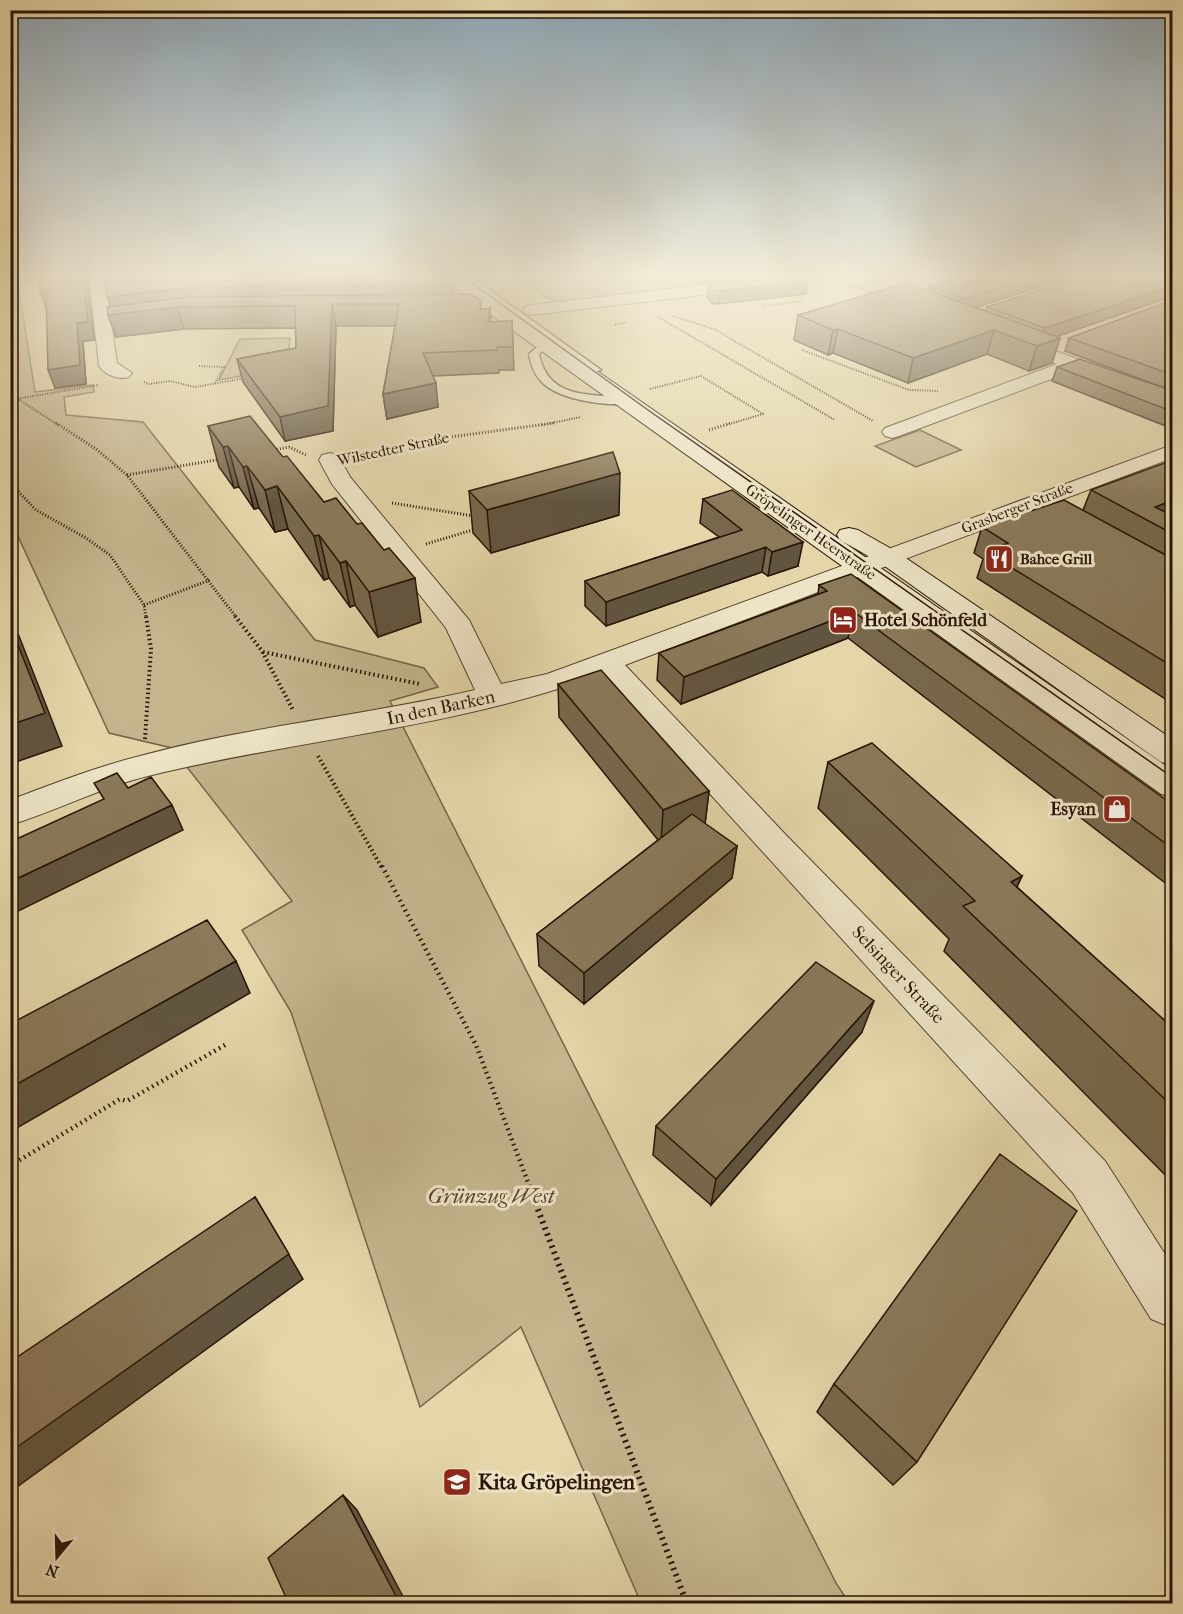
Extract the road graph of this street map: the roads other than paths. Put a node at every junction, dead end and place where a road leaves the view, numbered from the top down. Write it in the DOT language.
graph roads {
  1 [pos="106,351"];
  2 [pos="537,351"];
  3 [pos="556,351"];
  4 [pos="568,351"];
  5 [pos="578,351"];
  6 [pos="1040,351"];
  7 [pos="1074,363"];
  8 [pos="122,373"];
  9 [pos="632,399"];
  10 [pos="1173,400"];
  11 [pos="892,432"];
  12 [pos="1173,451"];
  13 [pos="330,460"];
  14 [pos="1034,501"];
  15 [pos="1063,518"];
  16 [pos="874,563"];
  17 [pos="607,663"];
  18 [pos="492,697"];
  19 [pos="1173,754"];
  20 [pos="1173,772"];
  21 [pos="1173,786"];
  22 [pos="10,813"];
  23 [pos="1168,1302"];
  1 -- 8 [label="street"];
  2 -- 9 [label="lane"];
  3 -- 9 [label="street, Gröpelinger Heerstraße"];
  4 -- 16 [label="lane"];
  5 -- 9 [label="street, Gröpelinger Heerstraße"];
  6 -- 7 [label="street"];
  7 -- 10 [label="street"];
  7 -- 11 [label="street"];
  9 -- 16 [label="street, Gröpelinger Heerstraße"];
  9 -- 16 [label="street, Gröpelinger Heerstraße"];
  12 -- 14 [label="street, Grasberger Straße"];
  13 -- 18 [label="street, Wilstedter Straße"];
  14 -- 15 [label="street"];
  14 -- 16 [label="street, Grasberger Straße"];
  16 -- 17 [label="street, In den Barken"];
  16 -- 19 [label="street, Gröpelinger Heerstraße"];
  16 -- 20 [label="lane"];
  16 -- 21 [label="street, Gröpelinger Heerstraße"];
  17 -- 18 [label="street, In den Barken"];
  17 -- 23 [label="street, Selsinger Straße"];
  18 -- 22 [label="street, In den Barken"];
}
